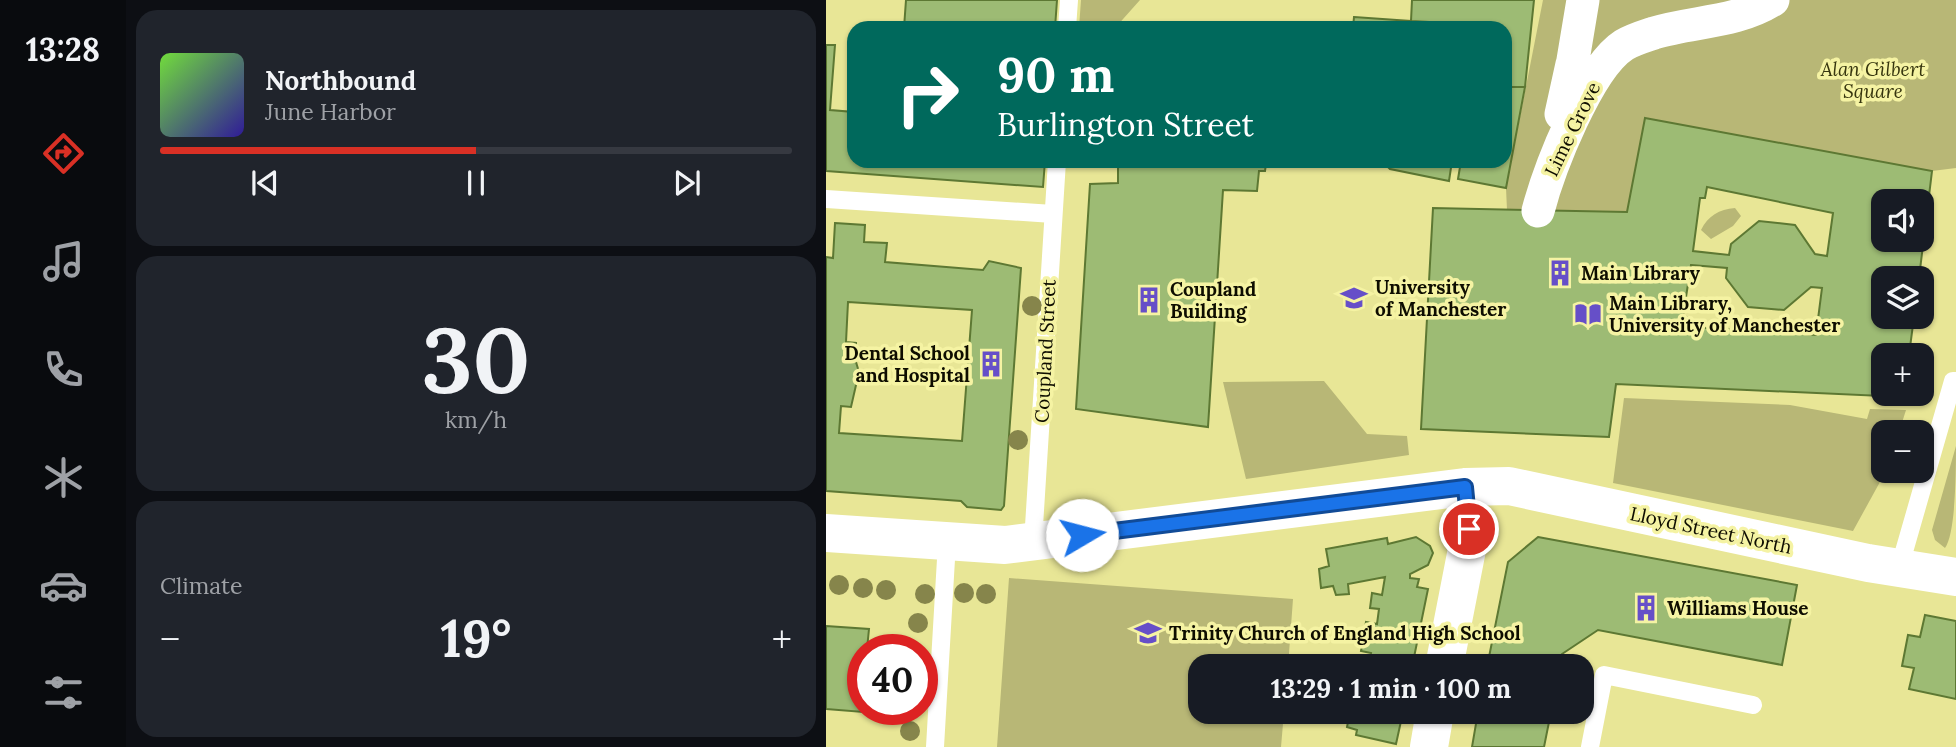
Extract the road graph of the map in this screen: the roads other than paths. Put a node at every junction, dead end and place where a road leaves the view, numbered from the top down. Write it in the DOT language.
graph roads {
  1 [pos="1069,0"];
  2 [pos="1583,0"];
  3 [pos="1773,0"];
  4 [pos="1068,21"];
  5 [pos="1056,168"];
  6 [pos="1549,172"];
  7 [pos="826,199"];
  8 [pos="1538,211"];
  9 [pos="1053,214"];
  10 [pos="1956,381"];
  11 [pos="1465,487"];
  12 [pos="826,533"];
  13 [pos="1033,541"];
  14 [pos="947,542"];
  15 [pos="1899,569"];
  16 [pos="1956,577"];
  17 [pos="1447,654"];
  18 [pos="1753,705"];
  19 [pos="1433,724"];
  20 [pos="934,747"];
  21 [pos="1429,747"];
  22 [pos="1590,747"];
  1 -- 4 [label="lane"];
  2 -- 6 [label="street"];
  3 -- 6 [label="street, Lime Grove"];
  5 -- 9 [label="lane, Coupland Street"];
  6 -- 8 [label="street, Lime Grove"];
  7 -- 9 [label="lane"];
  9 -- 13 [label="lane, Coupland Street"];
  10 -- 15 [label="lane"];
  11 -- 13 [label="street, Lloyd Street North"];
  11 -- 15 [label="street, Lloyd Street North"];
  11 -- 17 [label="street"];
  12 -- 14 [label="street, Lloyd Street North"];
  13 -- 14 [label="street, Lloyd Street North"];
  14 -- 20 [label="lane"];
  15 -- 16 [label="street, Lloyd Street North"];
  18 -- 22 [label="lane"];
  19 -- 21 [label="street"];
}
